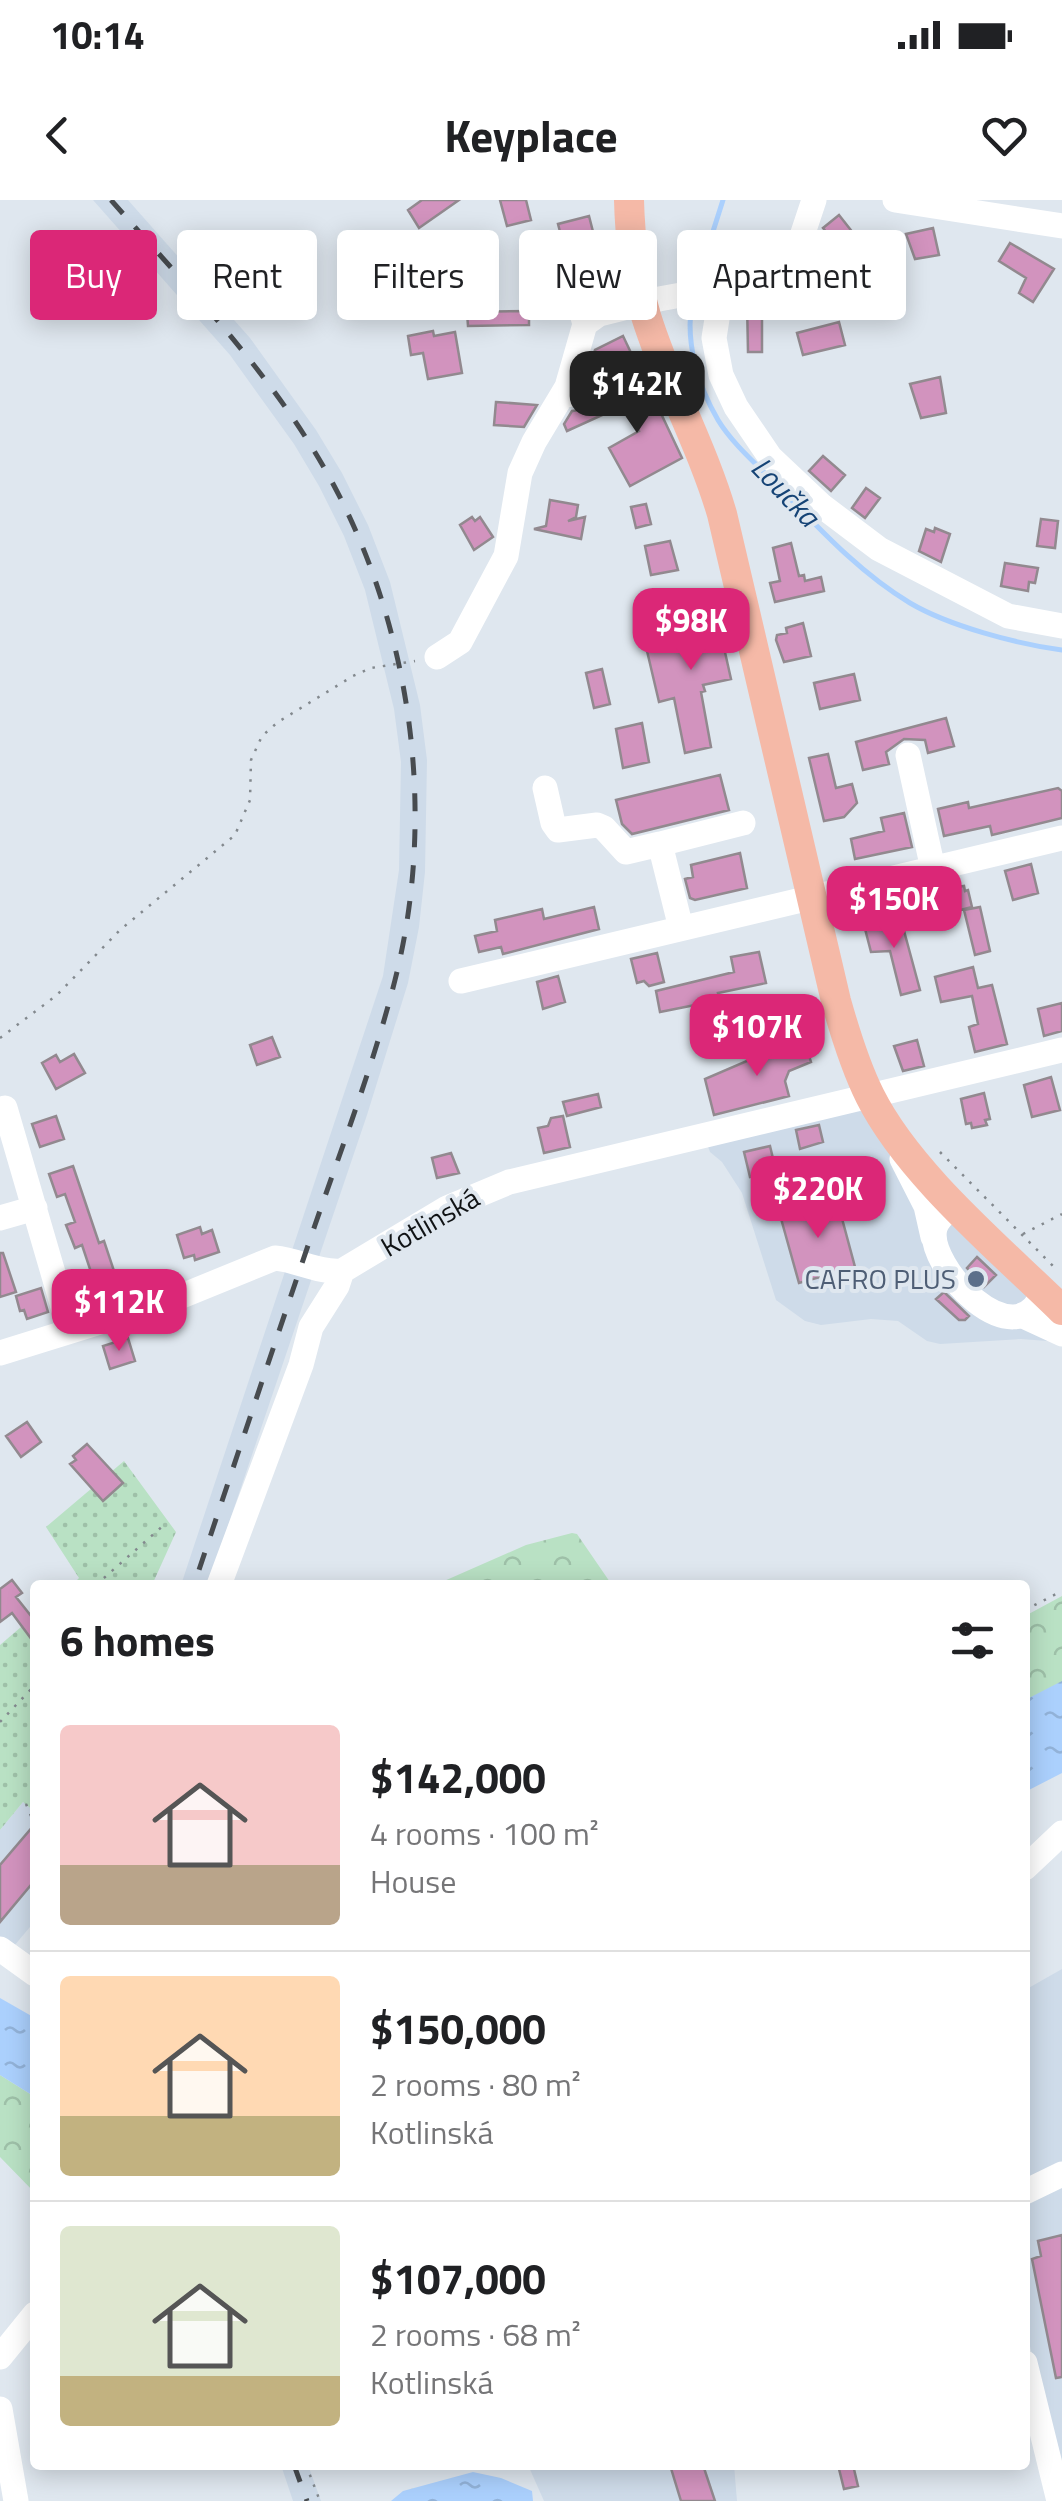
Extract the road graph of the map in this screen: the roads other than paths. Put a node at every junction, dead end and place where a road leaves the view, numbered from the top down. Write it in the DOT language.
graph roads {
  1 [pos="629,200"];
  2 [pos="814,200"];
  3 [pos="895,200"];
  4 [pos="1062,226"];
  5 [pos="632,230"];
  6 [pos="804,230"];
  7 [pos="584,320"];
  8 [pos="590,320"];
  9 [pos="648,320"];
  10 [pos="709,320"];
  11 [pos="585,324"];
  12 [pos="664,361"];
  13 [pos="562,396"];
  14 [pos="1062,626"];
  15 [pos="437,658"];
  16 [pos="908,756"];
  17 [pos="545,788"];
  18 [pos="743,824"];
  19 [pos="1062,838"];
  20 [pos="660,844"];
  21 [pos="933,869"];
  22 [pos="812,898"];
  23 [pos="680,928"];
  24 [pos="462,981"];
  25 [pos="1062,1050"];
  26 [pos="871,1098"];
  27 [pos="5,1108"];
  28 [pos="894,1135"];
  29 [pos="955,1205"];
  30 [pos="34,1208"];
  31 [pos="0,1218"];
  32 [pos="933,1240"];
  33 [pos="342,1271"];
  34 [pos="1056,1292"];
  35 [pos="1023,1316"];
  36 [pos="70,1330"];
  37 [pos="1062,1334"];
  38 [pos="0,1352"];
  39 [pos="222,1580"];
  40 [pos="1062,1833"];
  41 [pos="1030,1863"];
  42 [pos="0,1949"];
  43 [pos="30,1970"];
  44 [pos="1062,2174"];
  45 [pos="1030,2190"];
  46 [pos="30,2320"];
  47 [pos="0,2357"];
  48 [pos="1030,2383"];
  49 [pos="0,2410"];
  50 [pos="16,2501"];
  51 [pos="1059,2501"];
  1 -- 5 [label="main road"];
  2 -- 6 [label="street"];
  3 -- 4 [label="street"];
  7 -- 11 [label="street"];
  8 -- 11 [label="street"];
  9 -- 12 [label="main road"];
  10 -- 14 [label="street"];
  11 -- 13 [label="street"];
  12 -- 13 [label="street"];
  12 -- 22 [label="main road"];
  13 -- 15 [label="street"];
  16 -- 21 [label="street"];
  17 -- 20 [label="street"];
  18 -- 20 [label="street"];
  19 -- 21 [label="street"];
  20 -- 23 [label="street"];
  21 -- 22 [label="street"];
  22 -- 23 [label="street"];
  22 -- 26 [label="main road"];
  23 -- 24 [label="street"];
  25 -- 26 [label="street, Kotlinská"];
  26 -- 28 [label="main road"];
  26 -- 33 [label="street, Kotlinská"];
  27 -- 30 [label="street"];
  28 -- 29 [label="main road"];
  28 -- 32 [label="street"];
  29 -- 32 [label="street"];
  29 -- 34 [label="main road"];
  30 -- 31 [label="street"];
  30 -- 36 [label="street"];
  32 -- 35 [label="street"];
  33 -- 36 [label="street"];
  33 -- 39 [label="street"];
  34 -- 35 [label="street"];
  35 -- 37 [label="street"];
  36 -- 38 [label="street"];
  40 -- 41 [label="street"];
  42 -- 43 [label="street"];
  44 -- 45 [label="street"];
  46 -- 47 [label="street"];
  48 -- 51 [label="street"];
  49 -- 50 [label="street"];
}
